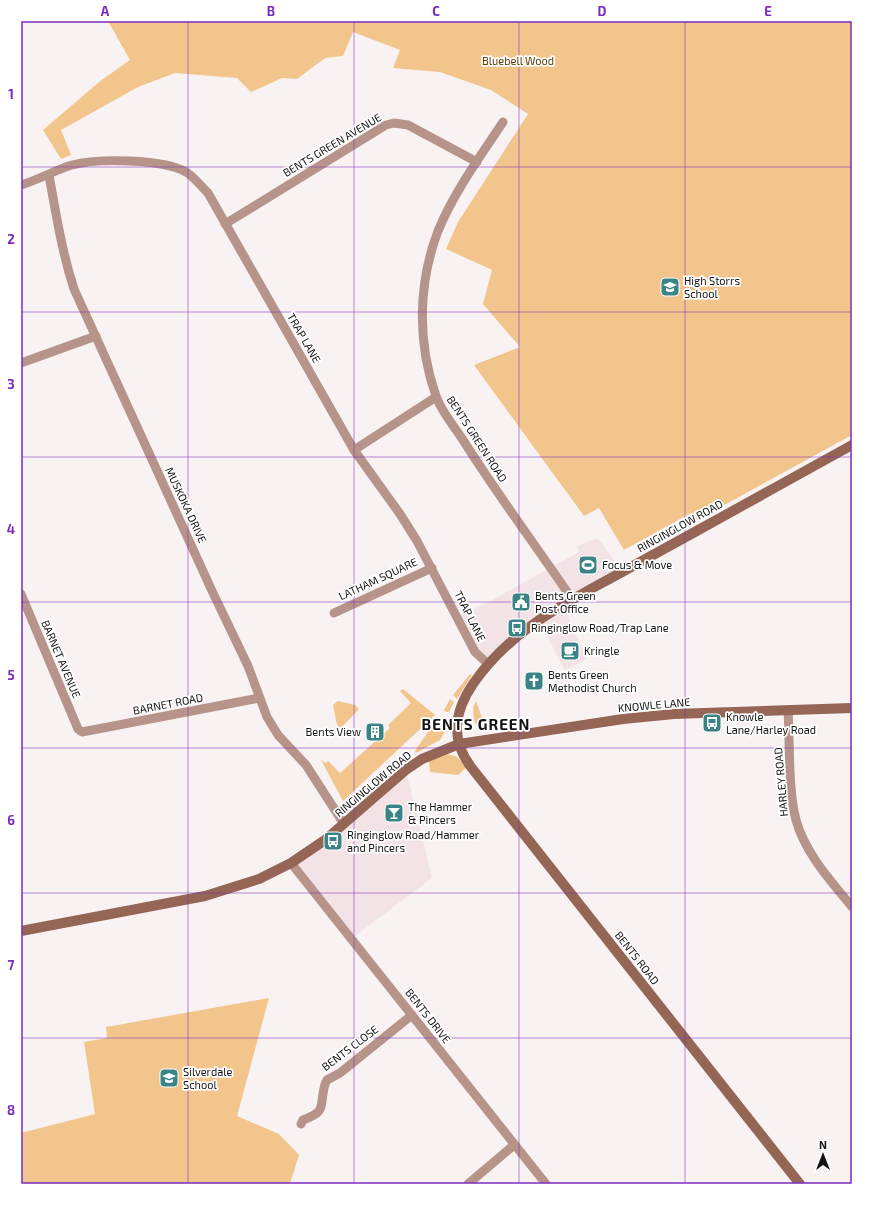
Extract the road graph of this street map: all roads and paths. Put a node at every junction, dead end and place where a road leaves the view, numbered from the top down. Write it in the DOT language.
graph roads {
  1 [pos="503,122"];
  2 [pos="477,162"];
  3 [pos="49,175"];
  4 [pos="21,186"];
  5 [pos="225,224"];
  6 [pos="96,336"];
  7 [pos="21,363"];
  8 [pos="436,397"];
  9 [pos="852,445"];
  10 [pos="354,450"];
  11 [pos="432,568"];
  12 [pos="21,594"];
  13 [pos="572,599"];
  14 [pos="334,613"];
  15 [pos="487,663"];
  16 [pos="259,698"];
  17 [pos="852,708"];
  18 [pos="788,710"];
  19 [pos="82,732"];
  20 [pos="459,744"];
  21 [pos="344,824"];
  22 [pos="291,863"];
  23 [pos="852,907"];
  24 [pos="21,931"];
  25 [pos="412,1015"];
  26 [pos="301,1124"];
  27 [pos="514,1145"];
  28 [pos="468,1184"];
  29 [pos="546,1184"];
  30 [pos="800,1184"];
  1 -- 2 [label="street, BENTS GREEN ROAD"];
  2 -- 5 [label="street, BENTS GREEN AVENUE"];
  2 -- 8 [label="street, BENTS GREEN ROAD"];
  3 -- 4 [label="street, TRAP LANE"];
  3 -- 5 [label="street, TRAP LANE"];
  3 -- 6 [label="street, MUSKOKA DRIVE"];
  5 -- 10 [label="street, TRAP LANE"];
  6 -- 7 [label="street"];
  6 -- 16 [label="street, MUSKOKA DRIVE"];
  8 -- 10 [label="street"];
  8 -- 13 [label="street, BENTS GREEN ROAD"];
  9 -- 13 [label="street, RINGINGLOW ROAD"];
  10 -- 11 [label="street, TRAP LANE"];
  11 -- 14 [label="street, LATHAM SQUARE"];
  11 -- 15 [label="street, TRAP LANE"];
  12 -- 19 [label="street, BARNET AVENUE"];
  13 -- 15 [label="street, RINGINGLOW ROAD"];
  15 -- 20 [label="street, RINGINGLOW ROAD"];
  16 -- 19 [label="street, BARNET ROAD"];
  16 -- 21 [label="street, MUSKOKA DRIVE"];
  17 -- 18 [label="street, KNOWLE LANE"];
  18 -- 20 [label="street, KNOWLE LANE"];
  18 -- 23 [label="street, HARLEY ROAD"];
  20 -- 21 [label="street, RINGINGLOW ROAD"];
  20 -- 30 [label="street, BENTS ROAD"];
  21 -- 22 [label="street, RINGINGLOW ROAD"];
  22 -- 24 [label="street, RINGINGLOW ROAD"];
  22 -- 25 [label="street, BENTS DRIVE"];
  25 -- 26 [label="street, BENTS CLOSE"];
  25 -- 27 [label="street, BENTS DRIVE"];
  27 -- 28 [label="street"];
  27 -- 29 [label="street, BENTS DRIVE"];
}
